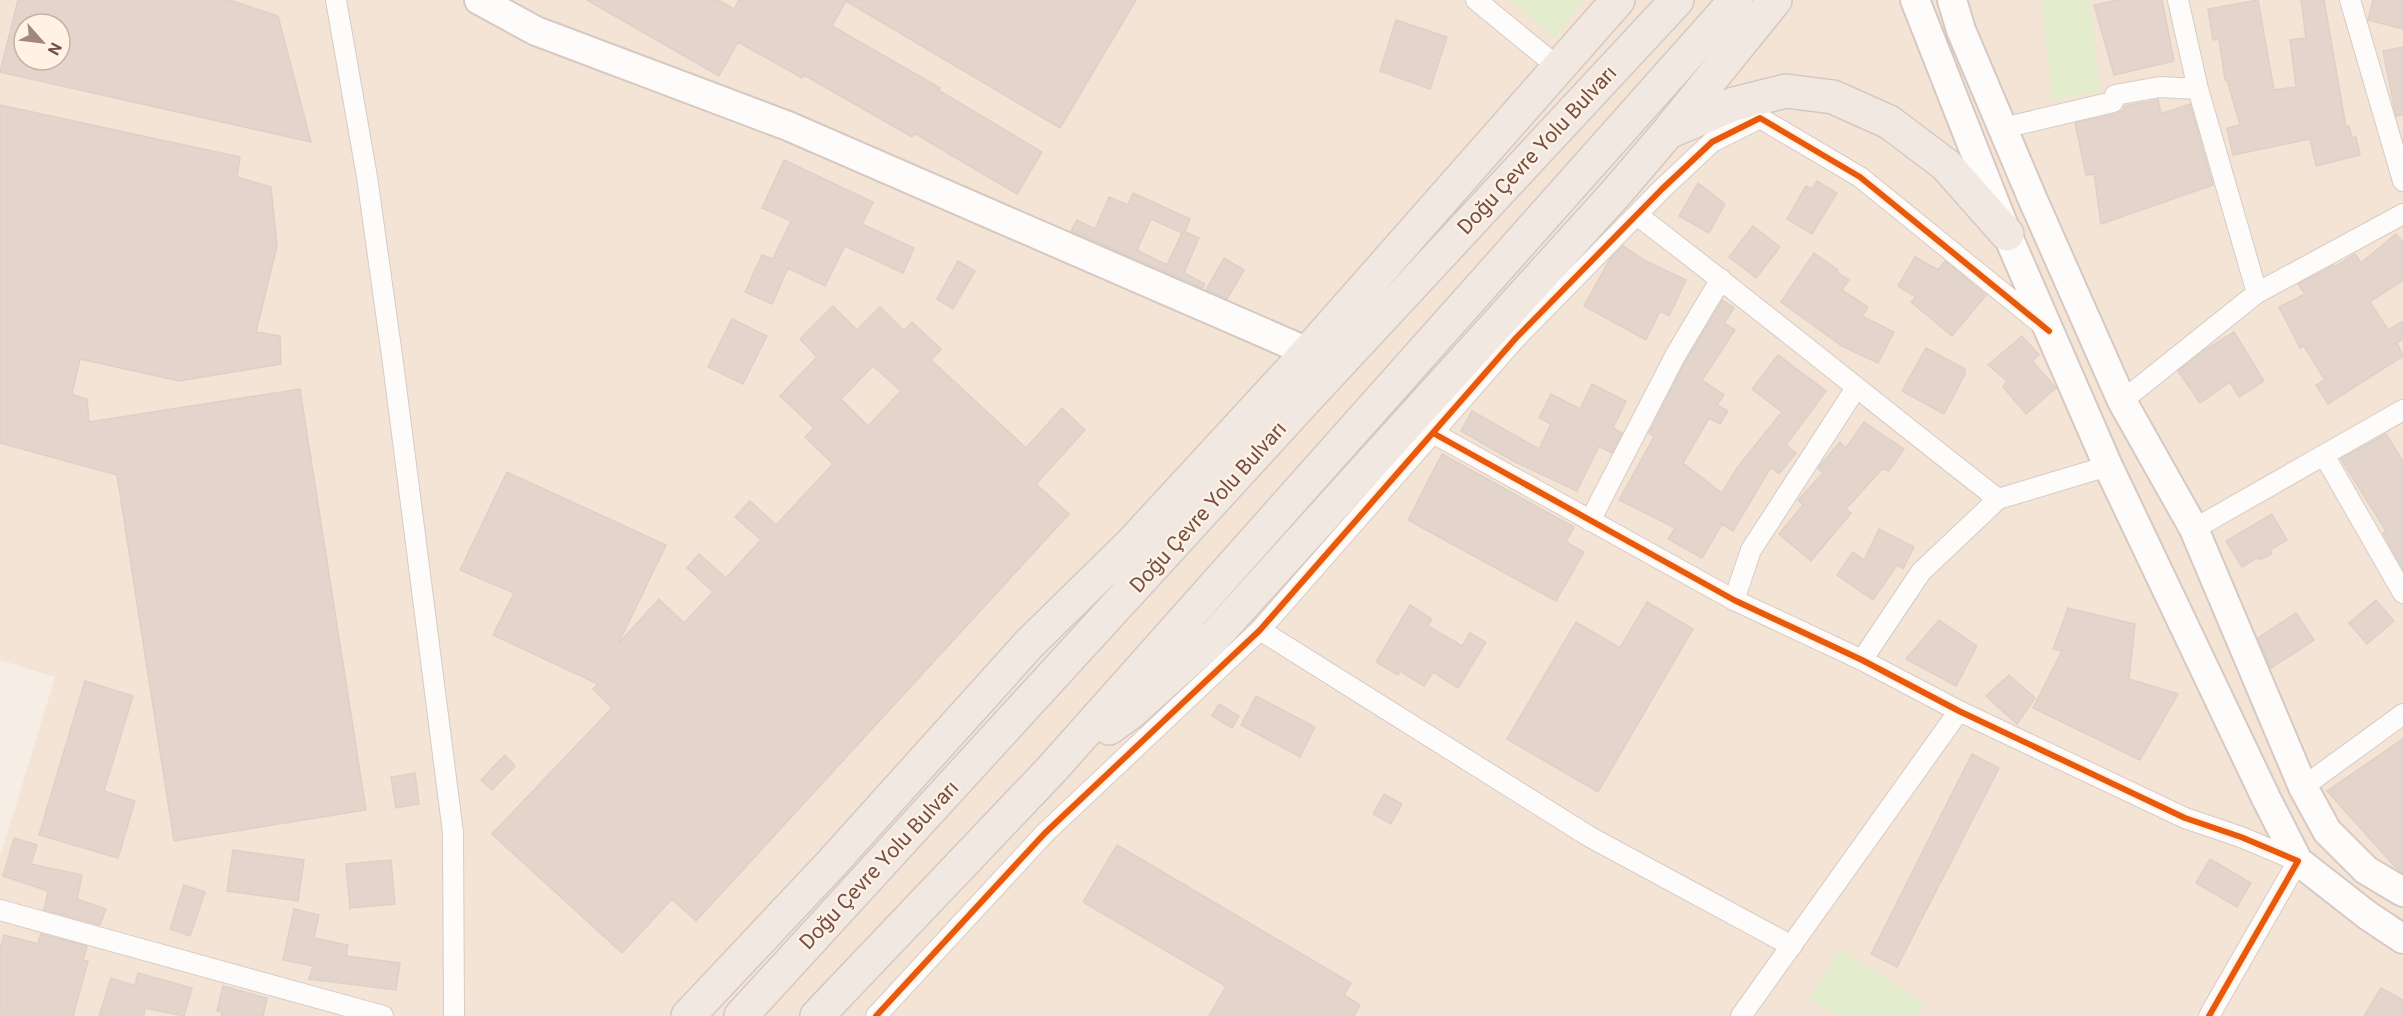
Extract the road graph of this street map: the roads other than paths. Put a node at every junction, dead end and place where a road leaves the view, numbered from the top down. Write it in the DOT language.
graph roads {
  1 [pos="336,0"];
  2 [pos="479,0"];
  3 [pos="1476,0"];
  4 [pos="1618,0"];
  5 [pos="1677,0"];
  6 [pos="1736,0"];
  7 [pos="1915,0"];
  8 [pos="1952,0"];
  9 [pos="2178,0"];
  10 [pos="2350,0"];
  11 [pos="1772,1"];
  12 [pos="1559,68"];
  13 [pos="2198,89"];
  14 [pos="2003,128"];
  15 [pos="1668,132"];
  16 [pos="2403,181"];
  17 [pos="2403,214"];
  18 [pos="1637,215"];
  19 [pos="2007,234"];
  20 [pos="1721,279"];
  21 [pos="2257,293"];
  22 [pos="2049,331"];
  23 [pos="1308,352"];
  24 [pos="1856,388"];
  25 [pos="2122,401"];
  26 [pos="2403,410"];
  27 [pos="1433,433"];
  28 [pos="2324,455"];
  29 [pos="2108,466"];
  30 [pos="1998,499"];
  31 [pos="1590,521"];
  32 [pos="2194,529"];
  33 [pos="2403,593"];
  34 [pos="1734,600"];
  35 [pos="1260,630"];
  36 [pos="1213,638"];
  37 [pos="1863,660"];
  38 [pos="1959,711"];
  39 [pos="2403,714"];
  40 [pos="1052,769"];
  41 [pos="2303,787"];
  42 [pos="1045,833"];
  43 [pos="2298,861"];
  44 [pos="2403,892"];
  45 [pos="0,910"];
  46 [pos="2403,939"];
  47 [pos="1792,946"];
  48 [pos="383,1016"];
  49 [pos="454,1016"];
  50 [pos="688,1016"];
  51 [pos="741,1016"];
  52 [pos="817,1016"];
  53 [pos="876,1016"];
  54 [pos="1741,1016"];
  55 [pos="2209,1016"];
  1 -- 49 [label="street"];
  2 -- 23 [label="main road"];
  3 -- 12 [label="street"];
  4 -- 12 [label="highway"];
  5 -- 51 [label="highway, Doğu Çevre Yolu Bulvarı"];
  6 -- 40 [label="highway"];
  7 -- 19 [label="main road"];
  8 -- 14 [label="main road"];
  9 -- 13 [label="street"];
  10 -- 16 [label="street"];
  11 -- 15 [label="highway"];
  12 -- 23 [label="highway"];
  13 -- 14 [label="street"];
  13 -- 21 [label="street"];
  14 -- 25 [label="main road"];
  15 -- 19 [label="highway"];
  15 -- 36 [label="highway"];
  17 -- 21 [label="street"];
  18 -- 20 [label="street"];
  18 -- 22 [label="street"];
  18 -- 27 [label="street"];
  19 -- 22 [label="main road"];
  20 -- 24 [label="street"];
  20 -- 31 [label="street"];
  21 -- 25 [label="street"];
  22 -- 29 [label="main road"];
  23 -- 50 [label="highway"];
  24 -- 30 [label="street"];
  24 -- 34 [label="street"];
  25 -- 32 [label="main road"];
  26 -- 28 [label="street"];
  27 -- 31 [label="street"];
  27 -- 35 [label="street"];
  28 -- 32 [label="street"];
  28 -- 33 [label="street"];
  29 -- 30 [label="street"];
  29 -- 43 [label="main road"];
  30 -- 37 [label="street"];
  31 -- 34 [label="street"];
  32 -- 41 [label="main road"];
  34 -- 37 [label="street"];
  35 -- 42 [label="street"];
  35 -- 47 [label="street"];
  36 -- 40 [label="highway"];
  36 -- 42 [label="street"];
  37 -- 38 [label="street"];
  38 -- 43 [label="street"];
  38 -- 47 [label="street"];
  39 -- 41 [label="street"];
  40 -- 52 [label="highway"];
  41 -- 44 [label="main road"];
  42 -- 53 [label="street"];
  43 -- 46 [label="main road"];
  43 -- 55 [label="street"];
  45 -- 48 [label="street"];
  47 -- 54 [label="street"];
}
